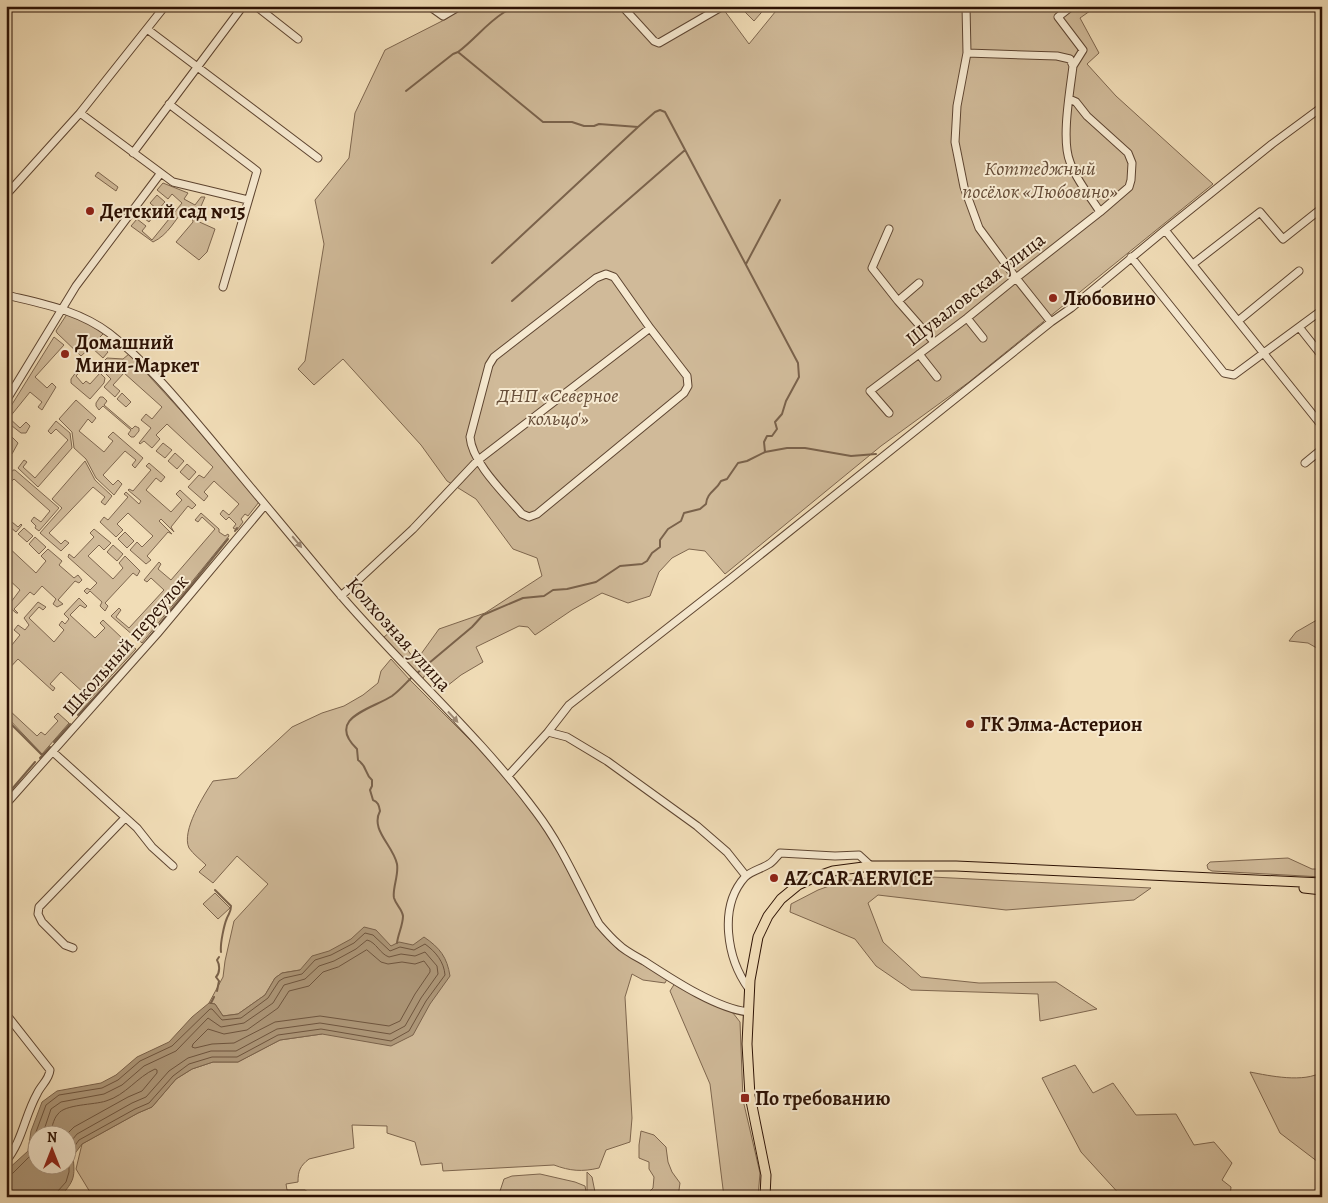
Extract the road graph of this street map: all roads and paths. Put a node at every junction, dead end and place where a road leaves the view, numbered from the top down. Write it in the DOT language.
graph roads {
  1 [pos="165,6"];
  2 [pos="244,6"];
  3 [pos="256,6"];
  4 [pos="430,6"];
  5 [pos="460,6"];
  6 [pos="622,6"];
  7 [pos="723,6"];
  8 [pos="966,6"];
  9 [pos="1072,6"];
  10 [pos="147,29"];
  11 [pos="298,39"];
  12 [pos="967,53"];
  13 [pos="1073,66"];
  14 [pos="197,67"];
  15 [pos="1069,99"];
  16 [pos="169,104"];
  17 [pos="1322,107"];
  18 [pos="80,112"];
  19 [pos="133,153"];
  20 [pos="318,158"];
  21 [pos="160,174"];
  22 [pos="6,195"];
  23 [pos="248,200"];
  24 [pos="1322,208"];
  25 [pos="1100,212"];
  26 [pos="889,229"];
  27 [pos="1165,230"];
  28 [pos="1131,257"];
  29 [pos="1193,264"];
  30 [pos="1299,272"];
  31 [pos="1016,278"];
  32 [pos="919,283"];
  33 [pos="223,287"];
  34 [pos="6,295"];
  35 [pos="898,301"];
  36 [pos="63,308"];
  37 [pos="1322,310"];
  38 [pos="967,318"];
  39 [pos="1238,320"];
  40 [pos="1051,322"];
  41 [pos="650,328"];
  42 [pos="1299,328"];
  43 [pos="983,338"];
  44 [pos="934,342"];
  45 [pos="1264,353"];
  46 [pos="919,354"];
  47 [pos="1322,356"];
  48 [pos="937,377"];
  49 [pos="6,401"];
  50 [pos="889,413"];
  51 [pos="1322,426"];
  52 [pos="1322,449"];
  53 [pos="477,460"];
  54 [pos="1305,463"];
  55 [pos="265,505"];
  56 [pos="341,596"];
  57 [pos="548,732"];
  58 [pos="53,752"];
  59 [pos="508,776"];
  60 [pos="6,804"];
  61 [pos="125,818"];
  62 [pos="173,866"];
  63 [pos="871,866"];
  64 [pos="746,876"];
  65 [pos="1204,879"];
  66 [pos="1322,883"];
  67 [pos="1322,890"];
  68 [pos="73,948"];
  69 [pos="749,989"];
  70 [pos="748,1012"];
  71 [pos="6,1014"];
  72 [pos="6,1161"];
  73 [pos="765,1197"];
  1 -- 10 [label="street"];
  2 -- 14 [label="street"];
  3 -- 11 [label="street"];
  4 -- 5 [label="street"];
  6 -- 7 [label="street"];
  8 -- 12 [label="street"];
  9 -- 13 [label="street"];
  10 -- 14 [label="street"];
  10 -- 18 [label="street"];
  12 -- 13 [label="street"];
  12 -- 31 [label="street"];
  13 -- 15 [label="street"];
  14 -- 16 [label="street"];
  14 -- 20 [label="street"];
  15 -- 25 [label="street"];
  15 -- 25 [label="street, Шуваловская улица"];
  16 -- 19 [label="street"];
  16 -- 23 [label="street"];
  17 -- 27 [label="street"];
  18 -- 19 [label="street"];
  18 -- 22 [label="street"];
  19 -- 21 [label="street"];
  21 -- 23 [label="street"];
  21 -- 36 [label="street"];
  23 -- 33 [label="street"];
  24 -- 29 [label="street"];
  25 -- 31 [label="street, Шуваловская улица"];
  26 -- 35 [label="street"];
  27 -- 28 [label="street"];
  27 -- 29 [label="street"];
  28 -- 40 [label="street"];
  28 -- 45 [label="street"];
  29 -- 39 [label="street"];
  30 -- 39 [label="street"];
  31 -- 38 [label="street, Шуваловская улица"];
  31 -- 40 [label="street"];
  32 -- 35 [label="street"];
  34 -- 36 [label="street, Колхозная улица"];
  35 -- 44 [label="street"];
  36 -- 49 [label="street"];
  36 -- 55 [label="street, Колхозная улица"];
  37 -- 42 [label="street"];
  38 -- 43 [label="street"];
  38 -- 44 [label="street, Шуваловская улица"];
  39 -- 45 [label="street"];
  40 -- 57 [label="street"];
  41 -- 53 [label="street"];
  41 -- 53 [label="street"];
  41 -- 53 [label="street"];
  42 -- 45 [label="street"];
  42 -- 47 [label="street"];
  44 -- 46 [label="street, Шуваловская улица"];
  45 -- 51 [label="street"];
  46 -- 48 [label="street"];
  46 -- 50 [label="street, Шуваловская улица"];
  52 -- 54 [label="street"];
  53 -- 56 [label="street"];
  55 -- 56 [label="street, Колхозная улица, one-way"];
  55 -- 58 [label="street, Школьный переулок"];
  56 -- 59 [label="street, Колхозная улица, one-way"];
  57 -- 59 [label="street"];
  57 -- 64 [label="street"];
  58 -- 60 [label="street, Школьный переулок"];
  58 -- 61 [label="street"];
  59 -- 70 [label="street, Колхозная улица"];
  61 -- 62 [label="street"];
  61 -- 68 [label="street"];
  63 -- 64 [label="street"];
  63 -- 65 [label="main road"];
  63 -- 69 [label="main road"];
  64 -- 69 [label="street"];
  65 -- 66 [label="main road"];
  65 -- 67 [label="main road"];
  69 -- 70 [label="main road"];
  70 -- 73 [label="main road"];
  71 -- 72 [label="street"];
}
